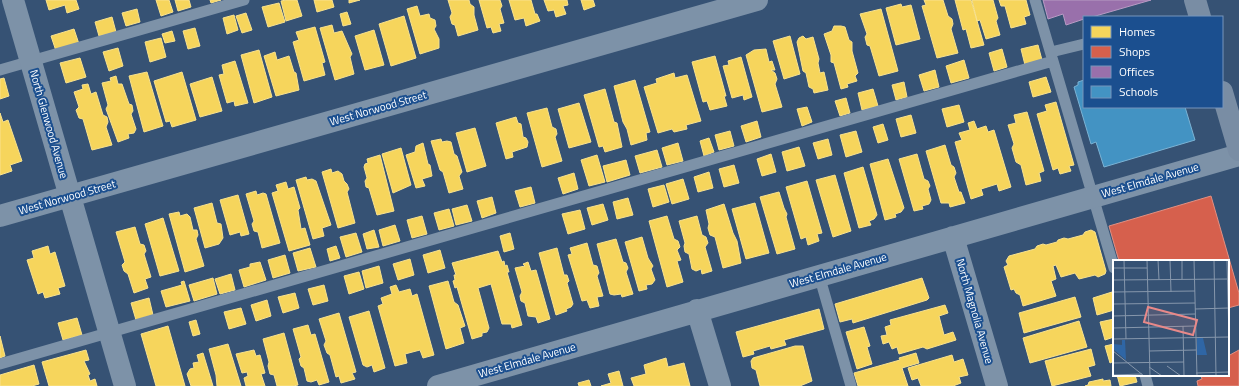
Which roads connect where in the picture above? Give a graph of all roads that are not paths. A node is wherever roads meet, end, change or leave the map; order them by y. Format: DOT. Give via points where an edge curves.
graph roads {
  1 [pos="13,0"];
  2 [pos="244,0"];
  3 [pos="757,0"];
  4 [pos="1035,0"];
  5 [pos="1195,0"];
  6 [pos="1200,16"];
  7 [pos="1083,44"];
  8 [pos="1052,57"];
  9 [pos="30,61"];
  10 [pos="0,70"];
  11 [pos="1223,95"];
  12 [pos="1239,150"];
  13 [pos="1239,155"];
  14 [pos="70,196"];
  15 [pos="1093,197"];
  16 [pos="0,216"];
  17 [pos="953,237"];
  18 [pos="1113,265"];
  19 [pos="819,275"];
  20 [pos="697,310"];
  21 [pos="109,332"];
  22 [pos="0,364"];
  23 [pos="1145,376"];
  24 [pos="125,386"];
  25 [pos="438,386"];
  26 [pos="720,386"];
  27 [pos="851,386"];
  28 [pos="997,386"];
  29 [pos="1148,386"];
  1 -- 9 [label="street, North Glenwood Avenue"];
  2 -- 9 [label="lane"];
  3 -- 14 [label="street, West Norwood Street"];
  4 -- 8 [label="lane"];
  5 -- 6 [label="main road"];
  7 -- 8 [label="lane"];
  8 -- 15 [label="lane"];
  8 -- 21 [label="lane"];
  9 -- 10 [label="lane"];
  9 -- 14 [label="street, North Glenwood Avenue"];
  11 -- 12 [label="main road"];
  13 -- 15 [label="street, West Elmdale Avenue"];
  14 -- 16 [label="street, West Norwood Street"];
  14 -- 21 [label="street, North Glenwood Avenue"];
  15 -- 17 [label="street, West Elmdale Avenue"];
  15 -- 18 [label="lane"];
  17 -- 19 [label="street, West Elmdale Avenue"];
  17 -- 28 [label="street, North Magnolia Avenue"];
  19 -- 20 [label="street, West Elmdale Avenue"];
  19 -- 27 [label="lane"];
  20 -- 25 [label="street, West Elmdale Avenue"];
  20 -- 26 [label="street"];
  21 -- 22 [label="lane"];
  21 -- 24 [label="street, North Glenwood Avenue"];
  23 -- 29 [label="lane"];
}
